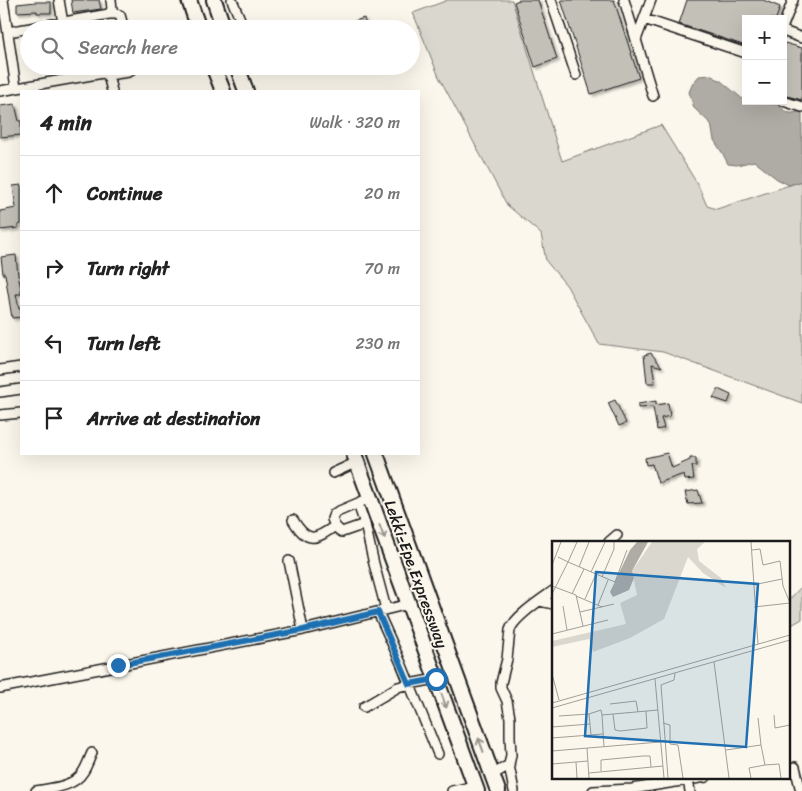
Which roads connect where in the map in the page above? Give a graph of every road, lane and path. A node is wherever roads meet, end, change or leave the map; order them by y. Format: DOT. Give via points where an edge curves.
graph roads {
  1 [pos="3,0"];
  2 [pos="59,0"];
  3 [pos="111,0"];
  4 [pos="189,0"];
  5 [pos="214,0"];
  6 [pos="232,0"];
  7 [pos="551,0"];
  8 [pos="624,0"];
  9 [pos="651,0"];
  10 [pos="793,0"];
  11 [pos="109,14"];
  12 [pos="787,16"];
  13 [pos="240,19"];
  14 [pos="644,19"];
  15 [pos="63,20"];
  16 [pos="74,20"];
  17 [pos="121,20"];
  18 [pos="196,20"];
  19 [pos="221,20"];
  20 [pos="20,30"];
  21 [pos="8,32"];
  22 [pos="787,32"];
  23 [pos="802,38"];
  24 [pos="636,40"];
  25 [pos="742,52"];
  26 [pos="576,74"];
  27 [pos="91,75"];
  28 [pos="108,75"];
  29 [pos="217,75"];
  30 [pos="240,75"];
  31 [pos="16,88"];
  32 [pos="112,90"];
  33 [pos="223,90"];
  34 [pos="246,90"];
  35 [pos="0,91"];
  36 [pos="653,96"];
  37 [pos="787,102"];
  38 [pos="802,107"];
  39 [pos="20,367"];
  40 [pos="0,370"];
  41 [pos="20,389"];
  42 [pos="0,392"];
  43 [pos="20,413"];
  44 [pos="0,415"];
  45 [pos="376,455"];
  46 [pos="355,458"];
  47 [pos="332,473"];
  48 [pos="364,501"];
  49 [pos="293,520"];
  50 [pos="365,524"];
  51 [pos="335,526"];
  52 [pos="617,535"];
  53 [pos="610,541"];
  54 [pos="289,561"];
  55 [pos="552,591"];
  56 [pos="540,601"];
  57 [pos="409,604"];
  58 [pos="552,604"];
  59 [pos="382,611"];
  60 [pos="303,630"];
  61 [pos="436,679"];
  62 [pos="409,684"];
  63 [pos="0,688"];
  64 [pos="364,707"];
  65 [pos="92,753"];
  66 [pos="438,754"];
  67 [pos="509,764"];
  68 [pos="795,767"];
  69 [pos="492,775"];
  70 [pos="700,778"];
  71 [pos="688,780"];
  72 [pos="670,787"];
  73 [pos="476,788"];
  74 [pos="649,789"];
  75 [pos="36,791"];
  76 [pos="452,791"];
  77 [pos="498,791"];
  78 [pos="514,791"];
  79 [pos="593,791"];
  80 [pos="690,791"];
  81 [pos="801,791"];
  1 -- 21 [label="street"];
  2 -- 15 [label="street"];
  3 -- 11 [label="street"];
  4 -- 18 [label="highway"];
  5 -- 19 [label="highway"];
  6 -- 13 [label="street"];
  7 -- 26 [label="street"];
  8 -- 24 [label="street"];
  9 -- 14 [label="street"];
  10 -- 12 [label="street"];
  11 -- 16 [label="street"];
  11 -- 17 [label="street" via="120,15"];
  14 -- 24 [label="street"];
  14 -- 25 [label="street"];
  20 -- 21 [label="street"];
  21 -- 31 [label="street"];
  22 -- 23 [label="street"];
  24 -- 36 [label="street"];
  27 -- 31 [label="street"];
  28 -- 32 [label="street"];
  29 -- 33 [label="highway"];
  30 -- 34 [label="highway"];
  31 -- 35 [label="street"];
  37 -- 38 [label="street"];
  39 -- 40 [label="street"];
  41 -- 42 [label="street"];
  43 -- 44 [label="street"];
  69 -- 45 [label="highway, Lekki-Epe Expressway, one-way"];
  46 -- 47 [label="street"];
  46 -- 48 [label="highway, Lekki-Epe Expressway"];
  48 -- 50 [label="street"];
  48 -- 51 [label="street" via="334,514"];
  48 -- 57 [label="highway, Lekki-Epe Expressway, one-way"];
  49 -- 51 [label="street" via="310,538 321,536"];
  50 -- 51 [label="street" via="342,532"];
  50 -- 59 [label="street"];
  52 -- 53 [label="street"];
  54 -- 60 [label="street"];
  55 -- 56 [label="street"];
  56 -- 58 [label="street"];
  56 -- 67 [label="street" via="516,620 510,630 501,683 510,718"];
  57 -- 59 [label="street"];
  57 -- 61 [label="highway, Lekki-Epe Expressway"];
  59 -- 60 [label="street"];
  59 -- 62 [label="street"];
  60 -- 63 [label="street"];
  61 -- 62 [label="street"];
  61 -- 73 [label="highway, Lekki-Epe Expressway, one-way"];
  62 -- 64 [label="street" via="393,689"];
  62 -- 66 [label="street"];
  65 -- 75 [label="street" via="76,780"];
  67 -- 69 [label="street"];
  67 -- 78 [label="street"];
  68 -- 81 [label="street"];
  69 -- 77 [label="highway, Lekki-Epe Expressway"];
  70 -- 71 [label="street"];
  71 -- 72 [label="street"];
  71 -- 80 [label="street"];
  72 -- 74 [label="street"];
  73 -- 76 [label="street"];
  74 -- 79 [label="street"];
}
